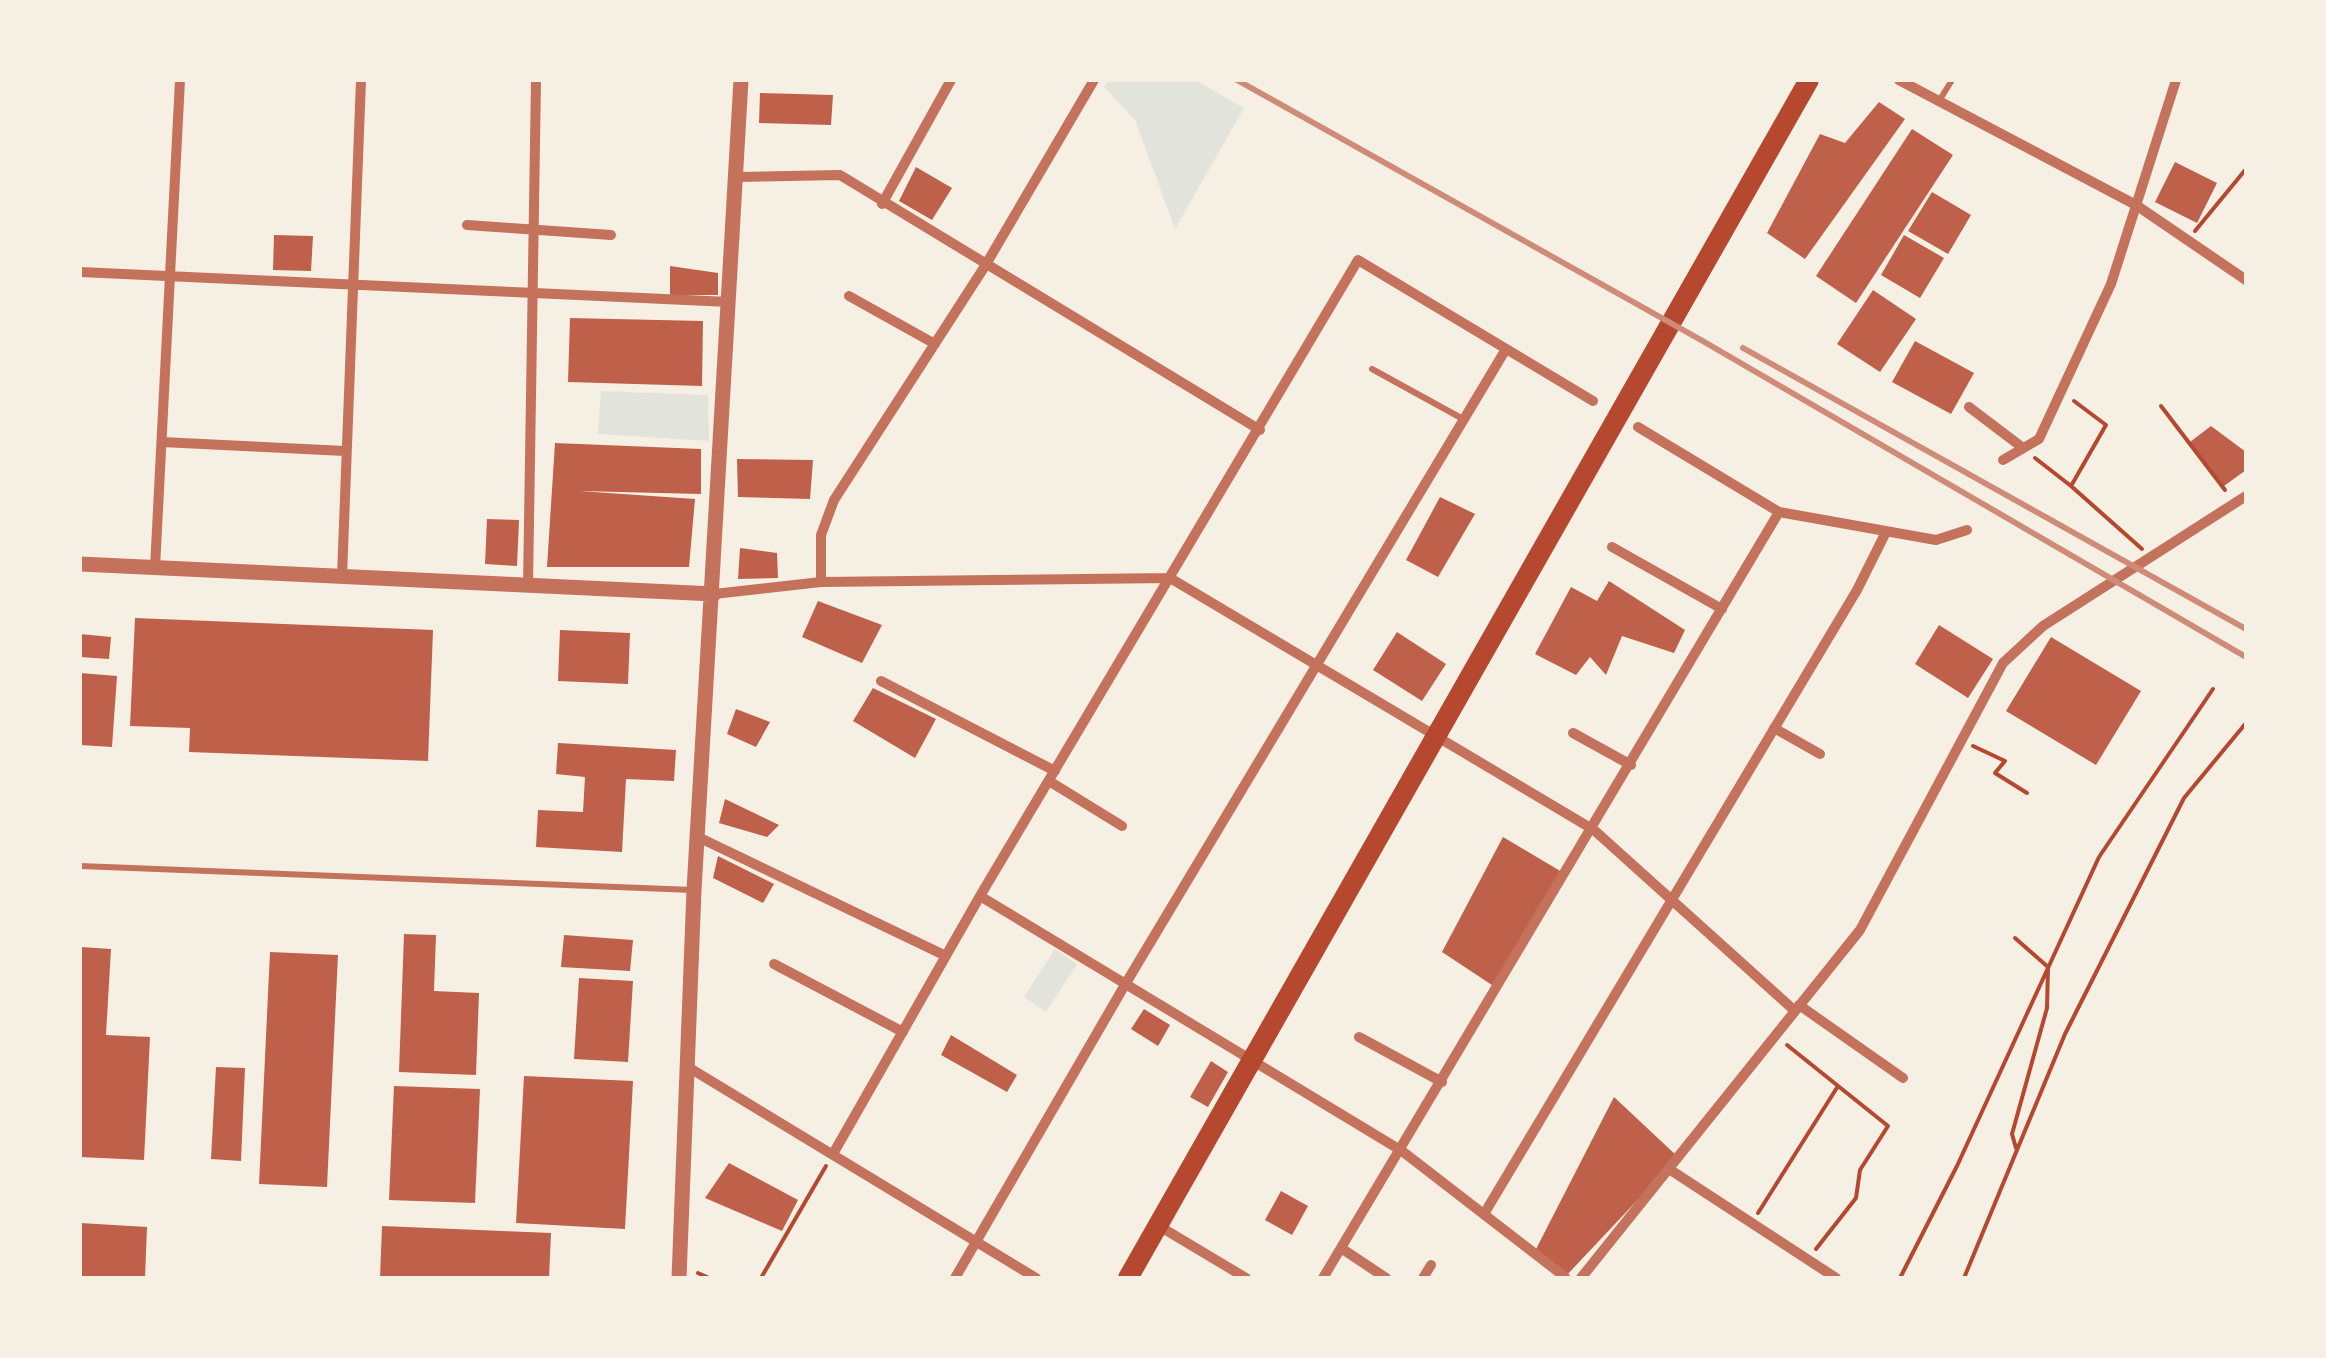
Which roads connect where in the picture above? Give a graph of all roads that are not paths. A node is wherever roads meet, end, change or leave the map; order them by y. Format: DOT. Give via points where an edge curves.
graph roads {
  1 [pos="180,80"];
  2 [pos="361,80"];
  3 [pos="536,80"];
  4 [pos="741,80"];
  5 [pos="952,80"];
  6 [pos="1094,80"];
  7 [pos="1809,80"];
  8 [pos="1899,80"];
  9 [pos="1952,80"];
  10 [pos="2176,80"];
  11 [pos="1939,101"];
  12 [pos="738,177"];
  13 [pos="882,204"];
  14 [pos="2136,205"];
  15 [pos="467,225"];
  16 [pos="532,230"];
  17 [pos="610,236"];
  18 [pos="985,266"];
  19 [pos="80,272"];
  20 [pos="168,276"];
  21 [pos="2246,280"];
  22 [pos="352,285"];
  23 [pos="530,293"];
  24 [pos="849,296"];
  25 [pos="729,302"];
  26 [pos="935,344"];
  27 [pos="1506,349"];
  28 [pos="1372,369"];
  29 [pos="1593,401"];
  30 [pos="1969,407"];
  31 [pos="1464,419"];
  32 [pos="1638,427"];
  33 [pos="1260,430"];
  34 [pos="162,442"];
  35 [pos="2023,448"];
  36 [pos="345,451"];
  37 [pos="2003,460"];
  38 [pos="2246,496"];
  39 [pos="1779,512"];
  40 [pos="1967,530"];
  41 [pos="1886,532"];
  42 [pos="1612,547"];
  43 [pos="80,564"];
  44 [pos="156,568"];
  45 [pos="342,576"];
  46 [pos="1170,578"];
  47 [pos="821,582"];
  48 [pos="528,585"];
  49 [pos="714,594"];
  50 [pos="1722,610"];
  51 [pos="1318,666"];
  52 [pos="881,681"];
  53 [pos="1774,728"];
  54 [pos="1574,732"];
  55 [pos="1439,738"];
  56 [pos="1820,754"];
  57 [pos="1631,765"];
  58 [pos="1052,776"];
  59 [pos="1122,826"];
  60 [pos="1594,830"];
  61 [pos="698,837"];
  62 [pos="80,866"];
  63 [pos="694,890"];
  64 [pos="980,896"];
  65 [pos="1671,900"];
  66 [pos="946,956"];
  67 [pos="774,964"];
  68 [pos="1126,983"];
  69 [pos="1797,1008"];
  70 [pos="903,1032"];
  71 [pos="1359,1037"];
  72 [pos="1254,1060"];
  73 [pos="688,1067"];
  74 [pos="1903,1078"];
  75 [pos="1442,1082"];
  76 [pos="1402,1151"];
  77 [pos="833,1154"];
  78 [pos="1668,1169"];
  79 [pos="1484,1214"];
  80 [pos="1159,1226"];
  81 [pos="976,1243"];
  82 [pos="1342,1248"];
  83 [pos="1432,1265"];
  84 [pos="1828,1276"];
  85 [pos="1565,1277"];
  86 [pos="679,1278"];
  87 [pos="955,1278"];
  88 [pos="1036,1278"];
  89 [pos="1128,1278"];
  90 [pos="1246,1278"];
  91 [pos="1323,1278"];
  92 [pos="1386,1278"];
  93 [pos="1423,1278"];
  94 [pos="1581,1278"];
  1 -- 20 [label="street"];
  2 -- 22 [label="street"];
  3 -- 16 [label="street"];
  4 -- 12 [label="street"];
  5 -- 13 [label="street"];
  6 -- 18 [label="street"];
  7 -- 55 [label="main road"];
  8 -- 11 [label="street"];
  9 -- 11 [label="lane"];
  10 -- 14 [label="street"];
  11 -- 14 [label="street"];
  12 -- 13 [label="street" via="840,175"];
  12 -- 25 [label="street"];
  13 -- 18 [label="street"];
  14 -- 21 [label="street"];
  14 -- 35 [label="street" via="2111,284 2039,439"];
  15 -- 16 [label="street"];
  16 -- 17 [label="street"];
  16 -- 23 [label="street"];
  18 -- 26 [label="street"];
  18 -- 33 [label="street"];
  19 -- 20 [label="street"];
  20 -- 22 [label="street"];
  20 -- 34 [label="street"];
  22 -- 23 [label="street"];
  22 -- 36 [label="street"];
  23 -- 25 [label="street"];
  23 -- 48 [label="street"];
  24 -- 26 [label="street"];
  25 -- 49 [label="street"];
  26 -- 47 [label="street" via="834,500 821,535"];
  27 -- 29 [label="street"];
  27 -- 31 [label="street"];
  27 -- 33 [label="street" via="1358,260"];
  28 -- 31 [label="lane"];
  30 -- 35 [label="street"];
  31 -- 51 [label="street"];
  32 -- 39 [label="street"];
  33 -- 46 [label="street"];
  34 -- 36 [label="street"];
  34 -- 44 [label="street"];
  35 -- 37 [label="street"];
  36 -- 45 [label="street"];
  38 -- 69 [label="street" via="2028,637 2004,663 1860,930"];
  39 -- 41 [label="street"];
  39 -- 50 [label="street"];
  40 -- 41 [label="street" via="1936,540"];
  41 -- 53 [label="street"];
  42 -- 50 [label="street"];
  43 -- 44 [label="street"];
  44 -- 45 [label="street"];
  45 -- 48 [label="street"];
  46 -- 47 [label="street"];
  46 -- 51 [label="street"];
  46 -- 58 [label="street"];
  47 -- 49 [label="street"];
  48 -- 49 [label="street"];
  49 -- 61 [label="street"];
  50 -- 57 [label="street"];
  51 -- 55 [label="street"];
  51 -- 68 [label="street"];
  52 -- 58 [label="street"];
  53 -- 56 [label="street"];
  53 -- 65 [label="street"];
  54 -- 57 [label="street"];
  55 -- 60 [label="street"];
  55 -- 72 [label="main road"];
  57 -- 60 [label="street"];
  58 -- 59 [label="street"];
  58 -- 64 [label="street"];
  60 -- 65 [label="street"];
  60 -- 75 [label="street"];
  61 -- 63 [label="street"];
  61 -- 66 [label="street"];
  62 -- 63 [label="lane"];
  63 -- 73 [label="street"];
  64 -- 66 [label="street"];
  64 -- 68 [label="street"];
  65 -- 69 [label="street"];
  65 -- 79 [label="street"];
  66 -- 70 [label="street"];
  67 -- 70 [label="street"];
  68 -- 72 [label="street"];
  68 -- 81 [label="street"];
  69 -- 74 [label="street"];
  69 -- 78 [label="street"];
  70 -- 77 [label="street"];
  71 -- 75 [label="street"];
  72 -- 76 [label="street"];
  72 -- 80 [label="main road"];
  73 -- 77 [label="street"];
  73 -- 86 [label="street"];
  75 -- 76 [label="street"];
  76 -- 79 [label="street"];
  76 -- 82 [label="street"];
  77 -- 81 [label="street"];
  78 -- 84 [label="street"];
  78 -- 94 [label="street"];
  79 -- 85 [label="street"];
  80 -- 89 [label="main road"];
  80 -- 90 [label="street"];
  81 -- 87 [label="street"];
  81 -- 88 [label="street"];
  82 -- 91 [label="street"];
  82 -- 92 [label="street"];
  83 -- 93 [label="street"];
}
